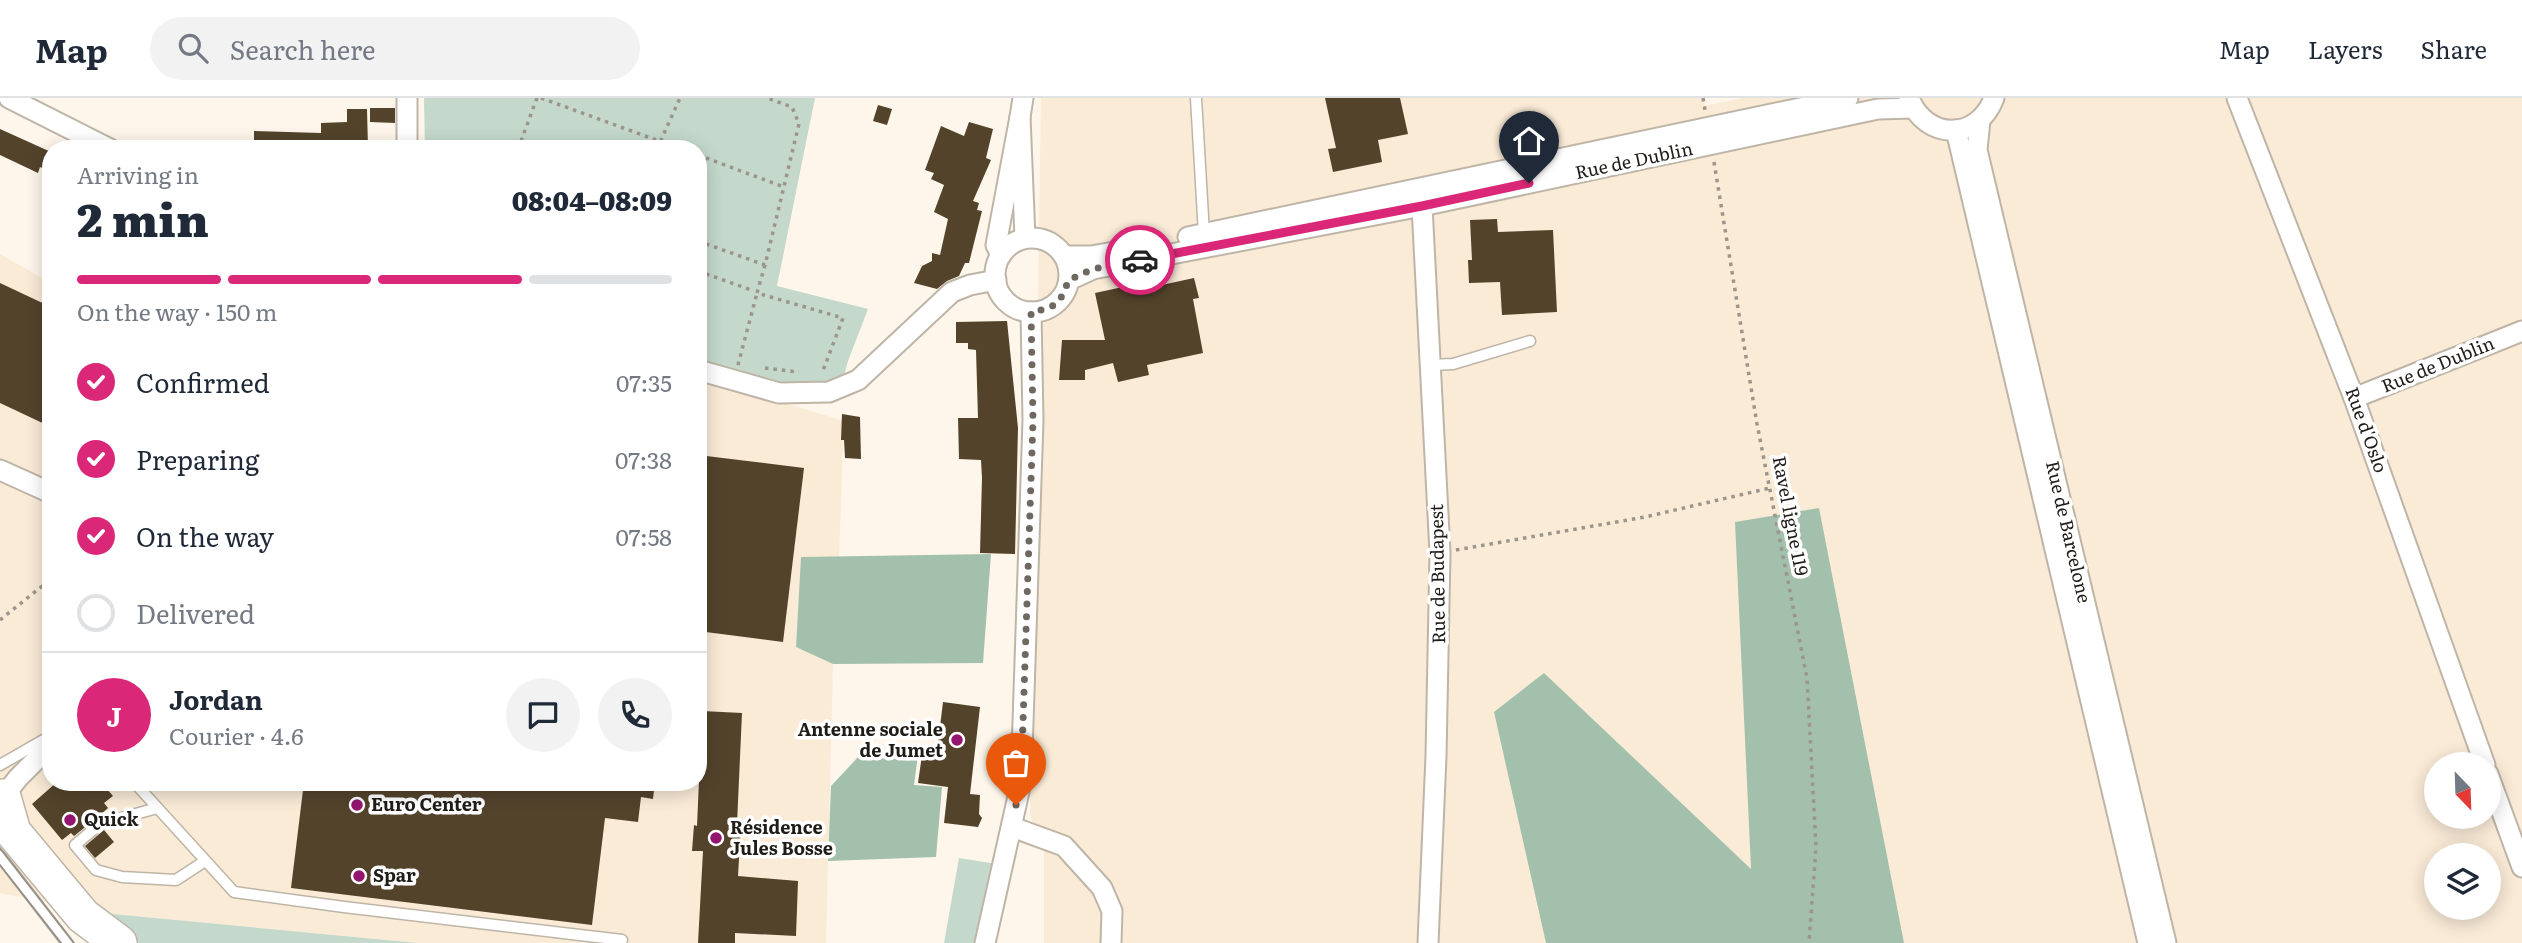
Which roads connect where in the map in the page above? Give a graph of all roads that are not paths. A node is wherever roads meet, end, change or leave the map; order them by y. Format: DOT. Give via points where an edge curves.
graph roads {
  1 [pos="9,98"];
  2 [pos="407,98"];
  3 [pos="1196,98"];
  4 [pos="1848,98"];
  5 [pos="1994,98"];
  6 [pos="2238,98"];
  7 [pos="1911,103"];
  8 [pos="1022,107"];
  9 [pos="1980,120"];
  10 [pos="1956,130"];
  11 [pos="1710,136"];
  12 [pos="92,140"];
  13 [pos="407,140"];
  14 [pos="1422,206"];
  15 [pos="1204,234"];
  16 [pos="1025,238"];
  17 [pos="1001,255"];
  18 [pos="1064,256"];
  19 [pos="996,280"];
  20 [pos="1069,280"];
  21 [pos="1031,312"];
  22 [pos="2522,331"];
  23 [pos="1530,341"];
  24 [pos="1429,365"];
  25 [pos="707,373"];
  26 [pos="2354,398"];
  27 [pos="0,470"];
  28 [pos="42,489"];
  29 [pos="42,744"];
  30 [pos="2480,752"];
  31 [pos="42,754"];
  32 [pos="1,781"];
  33 [pos="142,791"];
  34 [pos="157,808"];
  35 [pos="2501,810"];
  36 [pos="1012,827"];
  37 [pos="0,856"];
  38 [pos="205,861"];
  39 [pos="2522,867"];
  40 [pos="622,940"];
  41 [pos="67,943"];
  42 [pos="119,943"];
  43 [pos="985,943"];
  44 [pos="1111,943"];
  45 [pos="1427,943"];
  46 [pos="2148,943"];
  47 [pos="2166,943"];
  1 -- 12 [label="street"];
  2 -- 13 [label="street"];
  3 -- 15 [label="lane"];
  4 -- 11 [label="street, Rue de Dublin"];
  5 -- 9 [label="street"];
  6 -- 26 [label="street, Rue d'Oslo"];
  7 -- 10 [label="street" via="1931,125"];
  7 -- 11 [label="street, Rue de Dublin"];
  8 -- 16 [label="street"];
  8 -- 17 [label="street" via="996,245"];
  9 -- 10 [label="street"];
  9 -- 47 [label="street, Rue de Barcelone" via="1977,150"];
  10 -- 46 [label="street, Rue de Barcelone"];
  11 -- 14 [label="street, Rue de Dublin"];
  11 -- 15 [label="street, Rue de Dublin"];
  14 -- 20 [label="street, Rue de Dublin" via="1093,269"];
  14 -- 24 [label="street, Rue de Budapest"];
  15 -- 18 [label="street, Rue de Dublin" via="1091,256"];
  16 -- 17 [label="street"];
  16 -- 18 [label="street" via="1050,242"];
  17 -- 19 [label="street"];
  18 -- 20 [label="street"];
  19 -- 21 [label="street" via="1003,299"];
  19 -- 25 [label="street" via="952,292 859,380 829,393 779,393"];
  20 -- 21 [label="street" via="1060,300 1050,308"];
  21 -- 36 [label="street" via="1033,420 1021,783"];
  22 -- 26 [label="street, Rue de Dublin"];
  23 -- 24 [label="lane" via="1453,365"];
  24 -- 45 [label="street, Rue de Budapest" via="1440,553"];
  26 -- 30 [label="street, Rue d'Oslo"];
  27 -- 28 [label="street"];
  29 -- 32 [label="lane"];
  31 -- 32 [label="street" via="18,778"];
  32 -- 42 [label="highway" via="13,832 83,916"];
  33 -- 34 [label="lane"];
  34 -- 38 [label="lane"];
  34 -- 38 [label="lane" via="100,824 75,845 96,870 122,877 176,880"];
  35 -- 39 [label="street"];
  36 -- 43 [label="street"];
  36 -- 44 [label="street" via="1064,846 1102,888 1112,911"];
  37 -- 41 [label="lane"];
  38 -- 40 [label="lane" via="234,892"];
}
